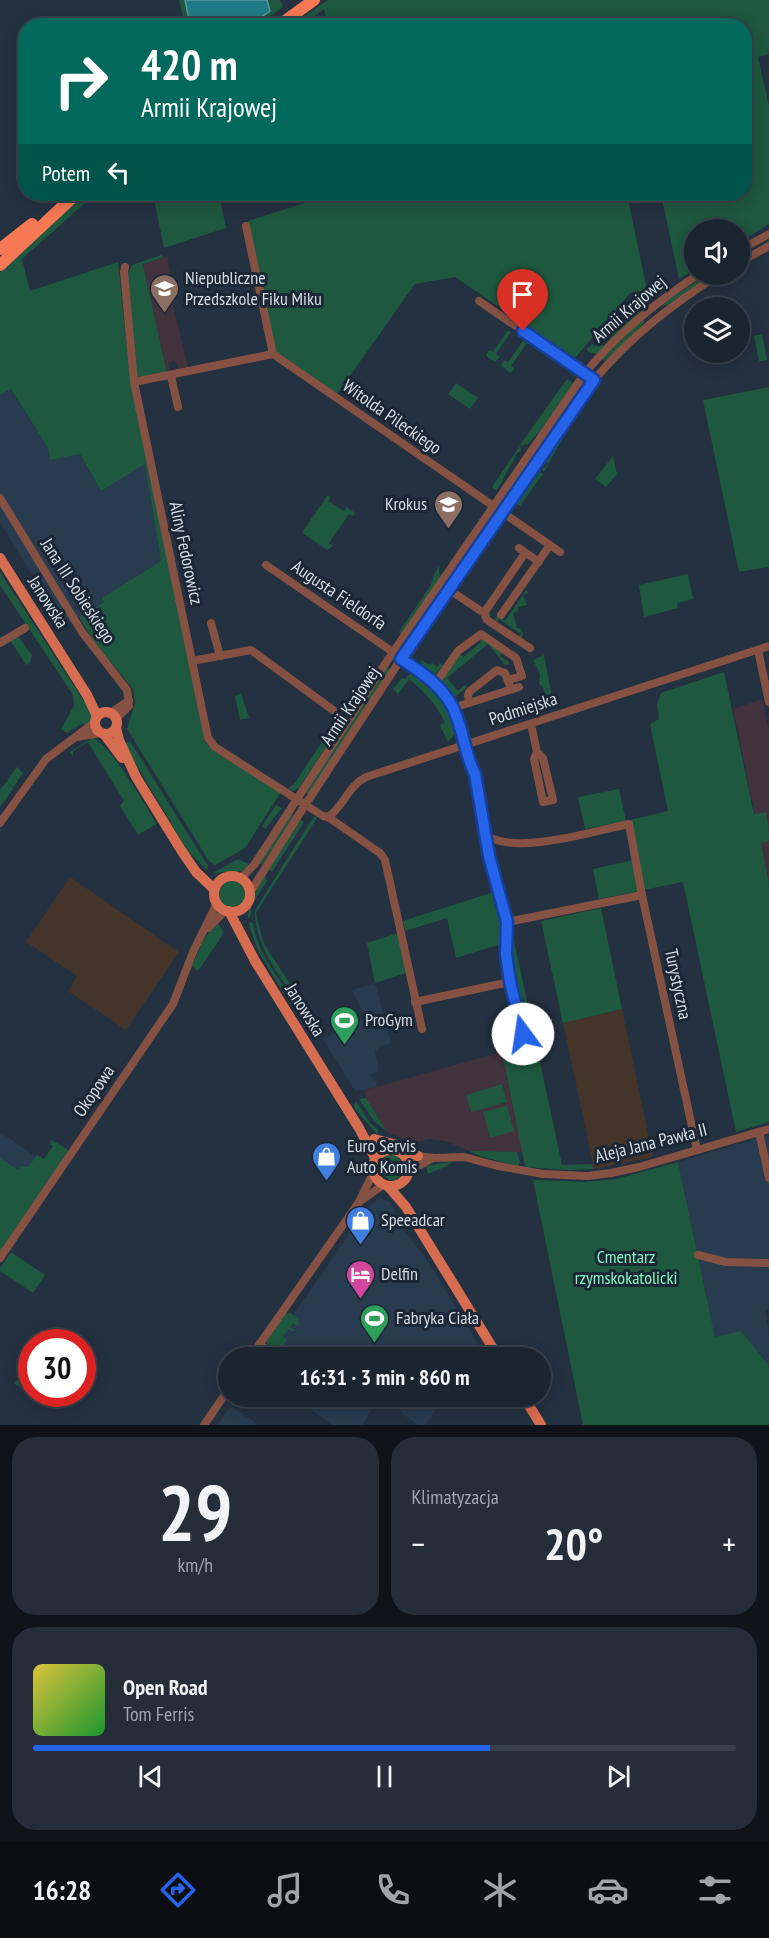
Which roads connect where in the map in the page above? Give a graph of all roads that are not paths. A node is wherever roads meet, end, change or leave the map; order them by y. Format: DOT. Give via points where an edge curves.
graph roads {
  1 [pos="314,0"];
  2 [pos="289,18"];
  3 [pos="57,201"];
  4 [pos="69,201"];
  5 [pos="30,226"];
  6 [pos="246,226"];
  7 [pos="769,234"];
  8 [pos="750,244"];
  9 [pos="769,246"];
  10 [pos="0,249"];
  11 [pos="0,254"];
  12 [pos="750,256"];
  13 [pos="0,265"];
  14 [pos="125,267"];
  15 [pos="684,284"];
  16 [pos="704,285"];
  17 [pos="479,301"];
  18 [pos="650,308"];
  19 [pos="657,316"];
  20 [pos="273,354"];
  21 [pos="585,373"];
  22 [pos="171,376"];
  23 [pos="594,380"];
  24 [pos="134,382"];
  25 [pos="178,407"];
  26 [pos="0,498"];
  27 [pos="493,506"];
  28 [pos="502,513"];
  29 [pos="550,545"];
  30 [pos="560,552"];
  31 [pos="0,558"];
  32 [pos="539,562"];
  33 [pos="266,564"];
  34 [pos="509,577"];
  35 [pos="520,585"];
  36 [pos="457,595"];
  37 [pos="484,613"];
  38 [pos="501,615"];
  39 [pos="211,623"];
  40 [pos="491,623"];
  41 [pos="25,628"];
  42 [pos="482,635"];
  43 [pos="0,643"];
  44 [pos="769,646"];
  45 [pos="530,648"];
  46 [pos="758,650"];
  47 [pos="393,653"];
  48 [pos="219,656"];
  49 [pos="401,659"];
  50 [pos="192,661"];
  51 [pos="508,680"];
  52 [pos="435,684"];
  53 [pos="769,702"];
  54 [pos="469,703"];
  55 [pos="453,708"];
  56 [pos="333,710"];
  57 [pos="105,722"];
  58 [pos="531,724"];
  59 [pos="465,745"];
  60 [pos="537,752"];
  61 [pos="296,799"];
  62 [pos="305,805"];
  63 [pos="328,817"];
  64 [pos="0,823"];
  65 [pos="486,835"];
  66 [pos="241,879"];
  67 [pos="218,885"];
  68 [pos="249,894"];
  69 [pos="642,894"];
  70 [pos="224,908"];
  71 [pos="242,908"];
  72 [pos="507,922"];
  73 [pos="244,940"];
  74 [pos="510,982"];
  75 [pos="415,1002"];
  76 [pos="422,1029"];
  77 [pos="523,1034"];
  78 [pos="359,1128"];
  79 [pos="769,1129"];
  80 [pos="759,1132"];
  81 [pos="374,1139"];
  82 [pos="697,1150"];
  83 [pos="379,1155"];
  84 [pos="412,1157"];
  85 [pos="434,1158"];
  86 [pos="409,1171"];
  87 [pos="373,1173"];
  88 [pos="769,1178"];
  89 [pos="402,1183"];
  90 [pos="386,1186"];
  91 [pos="359,1202"];
  92 [pos="406,1207"];
  93 [pos="698,1255"];
  94 [pos="0,1258"];
  95 [pos="769,1263"];
  96 [pos="259,1344"];
  97 [pos="257,1347"];
  98 [pos="263,1347"];
  99 [pos="493,1347"];
  100 [pos="218,1405"];
  101 [pos="530,1407"];
  102 [pos="204,1425"];
  103 [pos="541,1425"];
  1 -- 2 [label="highway"];
  3 -- 5 [label="highway"];
  4 -- 13 [label="highway"];
  5 -- 10 [label="highway"];
  5 -- 11 [label="main road"];
  6 -- 20 [label="street"];
  7 -- 8 [label="street"];
  9 -- 12 [label="street"];
  14 -- 24 [label="street, Aliny Fedorowicz"];
  15 -- 18 [label="street, Armii Krajowej"];
  16 -- 19 [label="street, Armii Krajowej"];
  17 -- 21 [label="street"];
  18 -- 19 [label="street"];
  18 -- 21 [label="street, Armii Krajowej"];
  19 -- 23 [label="street, Armii Krajowej"];
  20 -- 22 [label="street"];
  20 -- 27 [label="street, Witolda Pileckiego"];
  21 -- 23 [label="street"];
  21 -- 27 [label="street, Armii Krajowej"];
  22 -- 24 [label="street"];
  22 -- 25 [label="street"];
  23 -- 28 [label="street, Armii Krajowej"];
  24 -- 50 [label="street, Aliny Fedorowicz"];
  26 -- 57 [label="street, Jana III Sobieskiego" via="82,632 127,690 127,710"];
  27 -- 28 [label="street, Witolda Pileckiego"];
  27 -- 47 [label="street, Armii Krajowej"];
  28 -- 29 [label="street"];
  28 -- 49 [label="street, Armii Krajowej"];
  29 -- 30 [label="street"];
  29 -- 32 [label="street"];
  31 -- 57 [label="main road, Janowska"];
  32 -- 34 [label="street" via="521,552"];
  32 -- 35 [label="street"];
  33 -- 47 [label="street, Augusta Fieldorfa"];
  34 -- 35 [label="street"];
  34 -- 37 [label="street"];
  35 -- 38 [label="street"];
  36 -- 37 [label="street"];
  37 -- 40 [label="street"];
  39 -- 48 [label="street"];
  40 -- 42 [label="street"];
  40 -- 45 [label="street"];
  41 -- 43 [label="street"];
  42 -- 51 [label="street" via="516,658 522,675"];
  42 -- 52 [label="street" via="458,651"];
  44 -- 46 [label="street, Podmiejska"];
  46 -- 53 [label="street"];
  46 -- 58 [label="street, Podmiejska"];
  47 -- 49 [label="street, Augusta Fieldorfa"];
  47 -- 61 [label="street, Armii Krajowej"];
  48 -- 50 [label="street"];
  48 -- 56 [label="street" via="251,650"];
  49 -- 52 [label="street"];
  49 -- 62 [label="street, Armii Krajowej"];
  50 -- 61 [label="street, Aliny Fedorowicz" via="210,741"];
  51 -- 54 [label="street" via="515,688"];
  51 -- 54 [label="street" via="502,670 494,671 469,692"];
  52 -- 55 [label="street"];
  54 -- 55 [label="street"];
  55 -- 59 [label="street"];
  57 -- 64 [label="street, Jana III Sobieskiego" via="52,753"];
  57 -- 67 [label="main road, Janowska" via="196,872"];
  58 -- 59 [label="street, Podmiejska"];
  58 -- 60 [label="street"];
  59 -- 63 [label="street, Podmiejska" via="360,780"];
  59 -- 65 [label="street" via="475,774"];
  60 -- 60 [label="street" via="543,758 553,800 543,802 534,759"];
  61 -- 62 [label="street, Aliny Fedorowicz"];
  61 -- 66 [label="street, Armii Krajowej"];
  62 -- 63 [label="street"];
  62 -- 68 [label="street, Armii Krajowej"];
  63 -- 75 [label="street" via="385,860"];
  65 -- 69 [label="street, Turystyczna" via="499,842 531,844 629,824"];
  65 -- 72 [label="street"];
  66 -- 67 [label="main road" via="230,876"];
  66 -- 68 [label="main road"];
  67 -- 70 [label="main road"];
  68 -- 71 [label="main road"];
  69 -- 72 [label="street"];
  69 -- 82 [label="street, Turystyczna"];
  70 -- 71 [label="main road"];
  70 -- 73 [label="main road, Janowska"];
  70 -- 94 [label="street, Okopowa" via="201,935 173,1004"];
  71 -- 73 [label="main road, Janowska"];
  72 -- 74 [label="street"];
  73 -- 78 [label="main road, Janowska"];
  74 -- 75 [label="street"];
  74 -- 77 [label="street"];
  75 -- 76 [label="street"];
  78 -- 81 [label="main road, Janowska"];
  78 -- 83 [label="main road, Janowska"];
  79 -- 80 [label="street, Aleja Jana Pawła II"];
  80 -- 82 [label="street, Aleja Jana Pawła II"];
  80 -- 88 [label="street"];
  81 -- 83 [label="main road, Janowska"];
  81 -- 84 [label="main road" via="397,1145"];
  82 -- 85 [label="street, Aleja Jana Pawła II" via="622,1171 588,1176 543,1174 464,1157"];
  83 -- 84 [label="main road" via="397,1151"];
  83 -- 87 [label="main road"];
  84 -- 85 [label="street, Aleja Jana Pawła II"];
  84 -- 86 [label="main road"];
  85 -- 86 [label="street, Aleja Jana Pawła II"];
  86 -- 89 [label="main road"];
  87 -- 90 [label="main road"];
  87 -- 91 [label="street"];
  89 -- 90 [label="main road"];
  89 -- 92 [label="main road"];
  90 -- 91 [label="street"];
  90 -- 92 [label="main road"];
  91 -- 96 [label="street"];
  92 -- 99 [label="main road"];
  93 -- 95 [label="street" via="726,1262"];
  96 -- 97 [label="street"];
  96 -- 98 [label="street"];
  100 -- 102 [label="street"];
  101 -- 103 [label="main road"];
}
